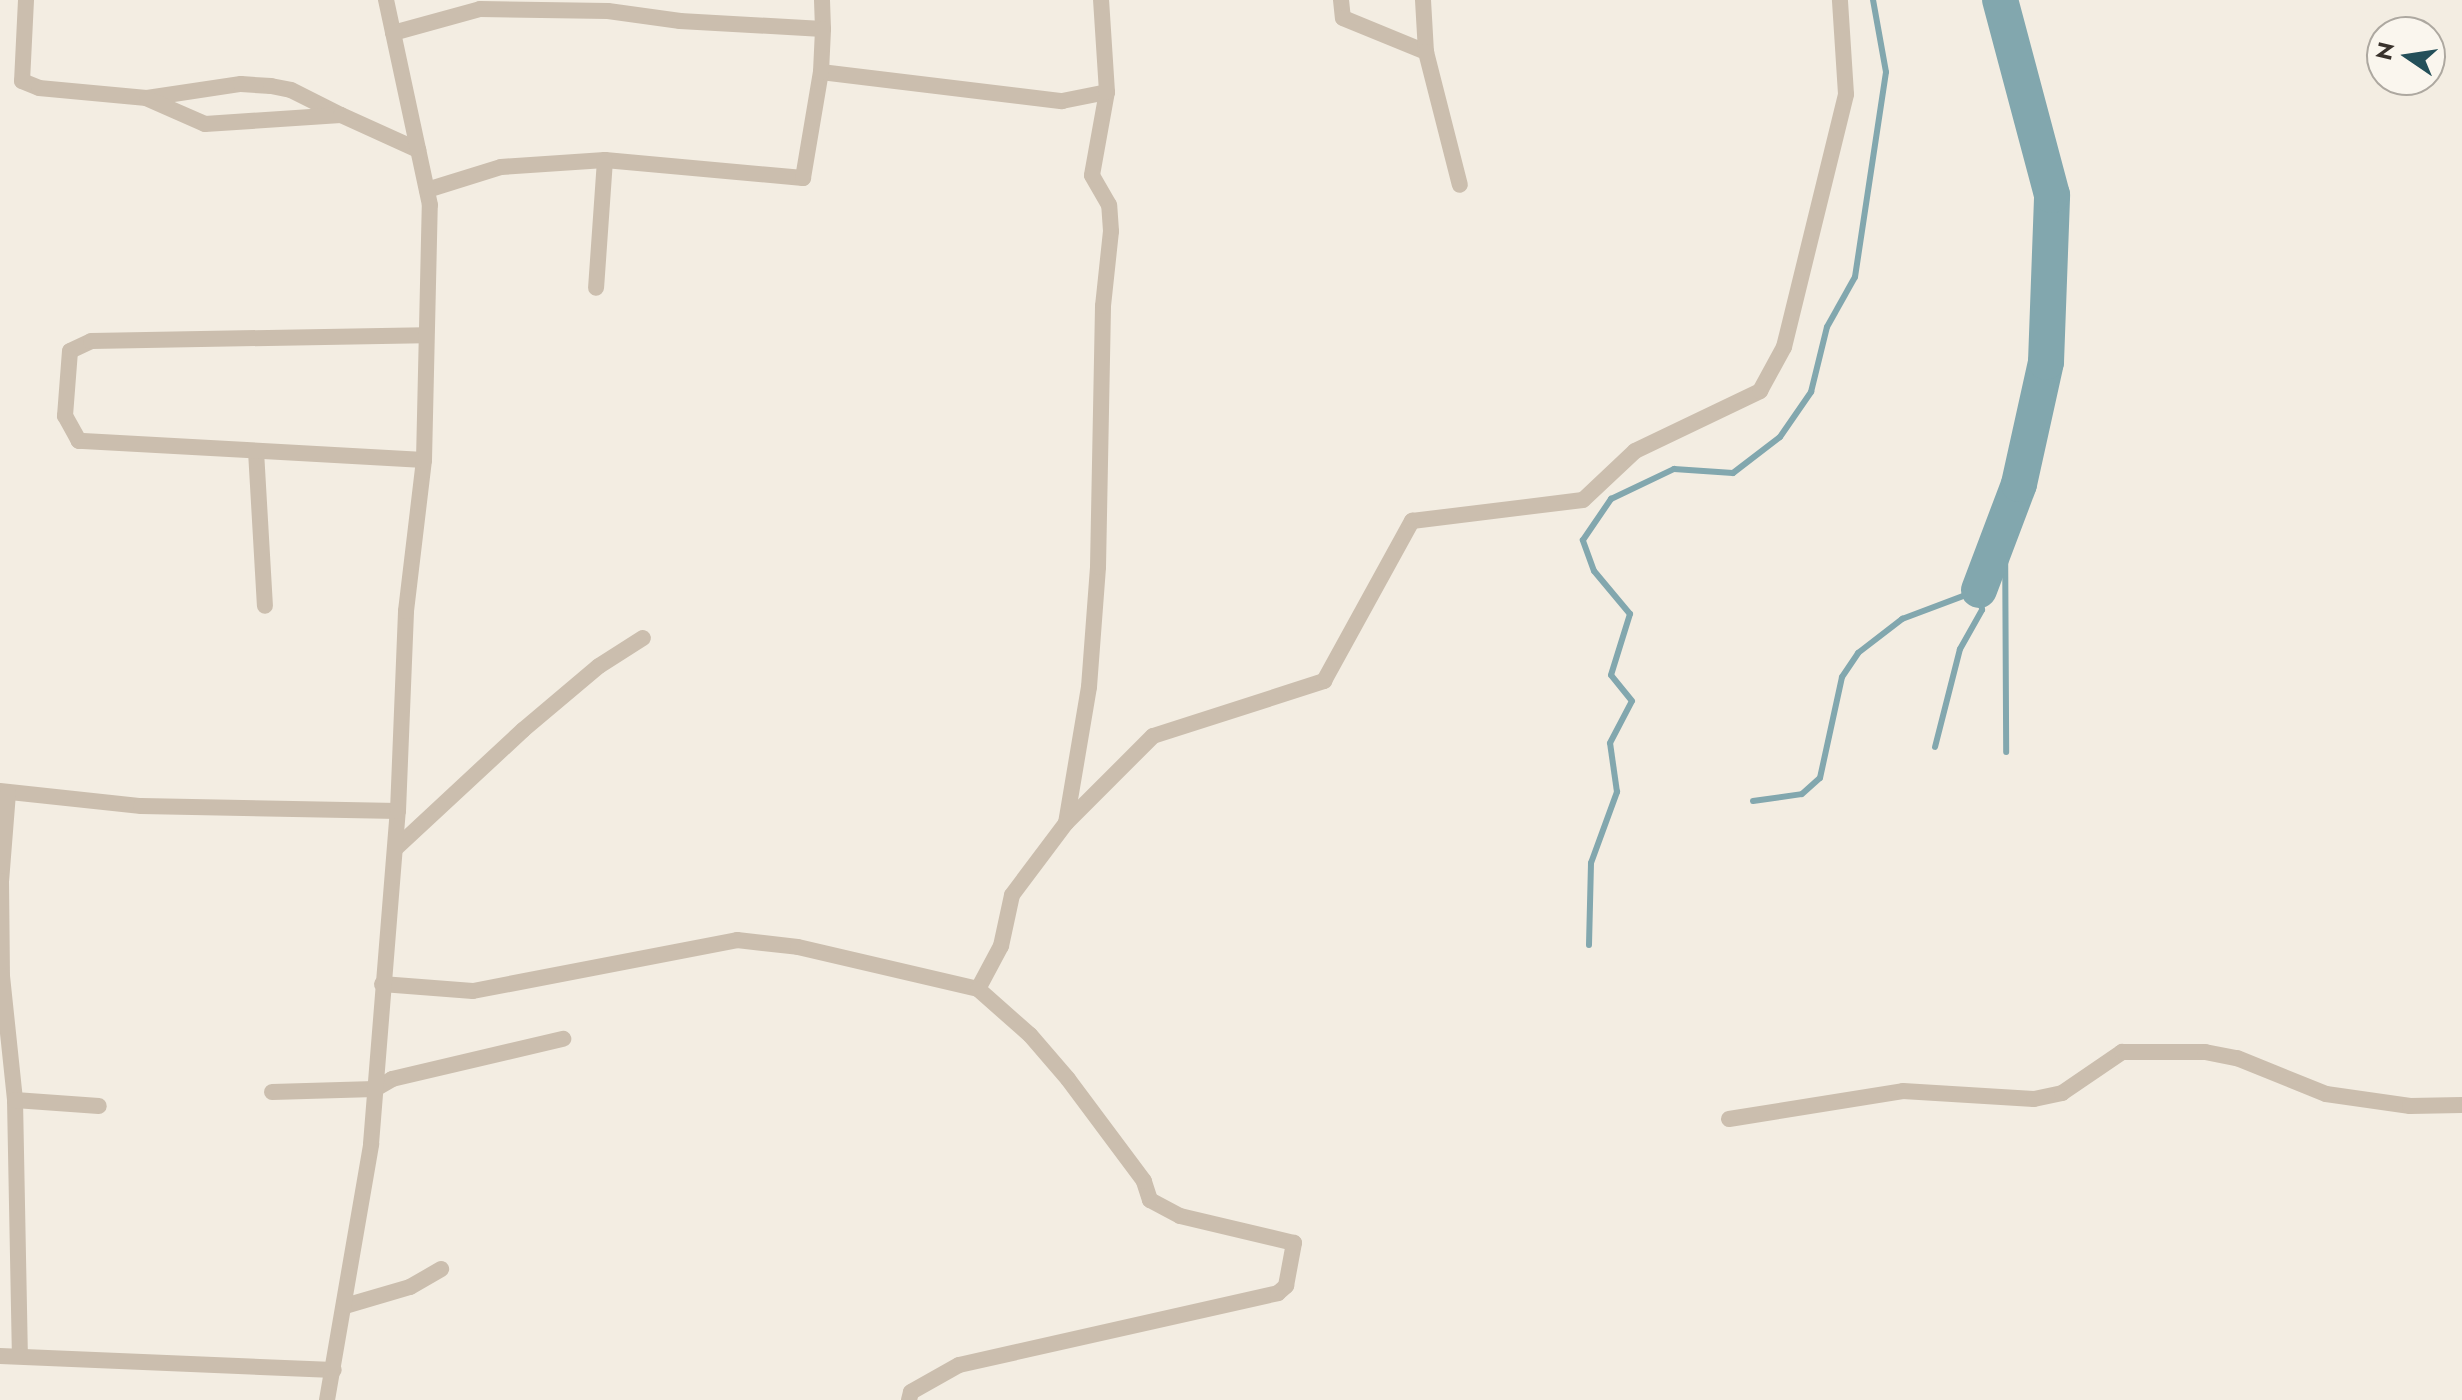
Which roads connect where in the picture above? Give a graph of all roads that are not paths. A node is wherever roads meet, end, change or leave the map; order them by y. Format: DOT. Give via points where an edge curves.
graph roads {
  1 [pos="26,0"];
  2 [pos="386,0"];
  3 [pos="822,0"];
  4 [pos="1101,0"];
  5 [pos="1341,0"];
  6 [pos="1423,0"];
  7 [pos="1840,0"];
  8 [pos="608,6"];
  9 [pos="823,29"];
  10 [pos="393,33"];
  11 [pos="1426,52"];
  12 [pos="821,72"];
  13 [pos="1107,92"];
  14 [pos="147,98"];
  15 [pos="341,115"];
  16 [pos="418,150"];
  17 [pos="605,160"];
  18 [pos="1460,185"];
  19 [pos="427,190"];
  20 [pos="596,288"];
  21 [pos="424,335"];
  22 [pos="256,451"];
  23 [pos="424,460"];
  24 [pos="265,606"];
  25 [pos="643,638"];
  26 [pos="4,792"];
  27 [pos="398,811"];
  28 [pos="1066,823"];
  29 [pos="395,849"];
  30 [pos="382,984"];
  31 [pos="978,989"];
  32 [pos="563,1039"];
  33 [pos="375,1089"];
  34 [pos="272,1092"];
  35 [pos="15,1100"];
  36 [pos="2462,1105"];
  37 [pos="99,1106"];
  38 [pos="1729,1119"];
  39 [pos="8,1152"];
  40 [pos="441,1269"];
  41 [pos="345,1306"];
  42 [pos="0,1356"];
  43 [pos="20,1356"];
  44 [pos="334,1370"];
  45 [pos="327,1400"];
  46 [pos="909,1400"];
  1 -- 14 [label="street" via="22,81 39,88"];
  2 -- 10 [label="street"];
  3 -- 9 [label="street"];
  4 -- 13 [label="street"];
  5 -- 11 [label="street" via="1343,18"];
  6 -- 11 [label="street"];
  7 -- 28 [label="street" via="1846,94 1784,347 1760,391 1635,451 1583,500 1412,521 1324,681 1153,736"];
  8 -- 9 [label="street" via="680,21"];
  8 -- 10 [label="street" via="480,9"];
  9 -- 12 [label="street"];
  10 -- 16 [label="street"];
  11 -- 18 [label="street"];
  12 -- 13 [label="street" via="1062,101"];
  12 -- 17 [label="street" via="803,178"];
  13 -- 28 [label="street" via="1092,175 1109,205 1111,231 1103,306 1098,567 1089,687"];
  14 -- 15 [label="street" via="205,124"];
  14 -- 15 [label="street" via="241,84 271,86"];
  15 -- 16 [label="street"];
  16 -- 19 [label="street"];
  17 -- 19 [label="street" via="501,167"];
  17 -- 20 [label="street"];
  19 -- 21 [label="street"];
  21 -- 22 [label="street" via="91,341 70,351 65,416 79,441"];
  21 -- 23 [label="street"];
  22 -- 23 [label="street"];
  22 -- 24 [label="street"];
  23 -- 27 [label="street" via="406,611"];
  25 -- 29 [label="street" via="555,702"];
  26 -- 27 [label="street" via="141,806"];
  26 -- 35 [label="street" via="2,976"];
  27 -- 29 [label="street"];
  28 -- 31 [label="street" via="1012,895 1001,946"];
  29 -- 30 [label="street"];
  30 -- 31 [label="street" via="473,991 737,940 798,947"];
  30 -- 33 [label="street"];
  31 -- 46 [label="street" via="1030,1035 1068,1079 1144,1181 1150,1200 1180,1216 1294,1243 1286,1286 1278,1293 959,1365 911,1392"];
  32 -- 33 [label="street" via="392,1079"];
  33 -- 34 [label="street"];
  33 -- 41 [label="street" via="367,1182"];
  35 -- 37 [label="street"];
  35 -- 39 [label="street"];
  36 -- 38 [label="street" via="2410,1106 2326,1094 2237,1058 2205,1052 2122,1052 2062,1093 2034,1099 1903,1091"];
  39 -- 43 [label="street"];
  40 -- 41 [label="street" via="410,1287"];
  41 -- 44 [label="street"];
  42 -- 43 [label="street"];
  43 -- 44 [label="street"];
  44 -- 45 [label="street"];
}
